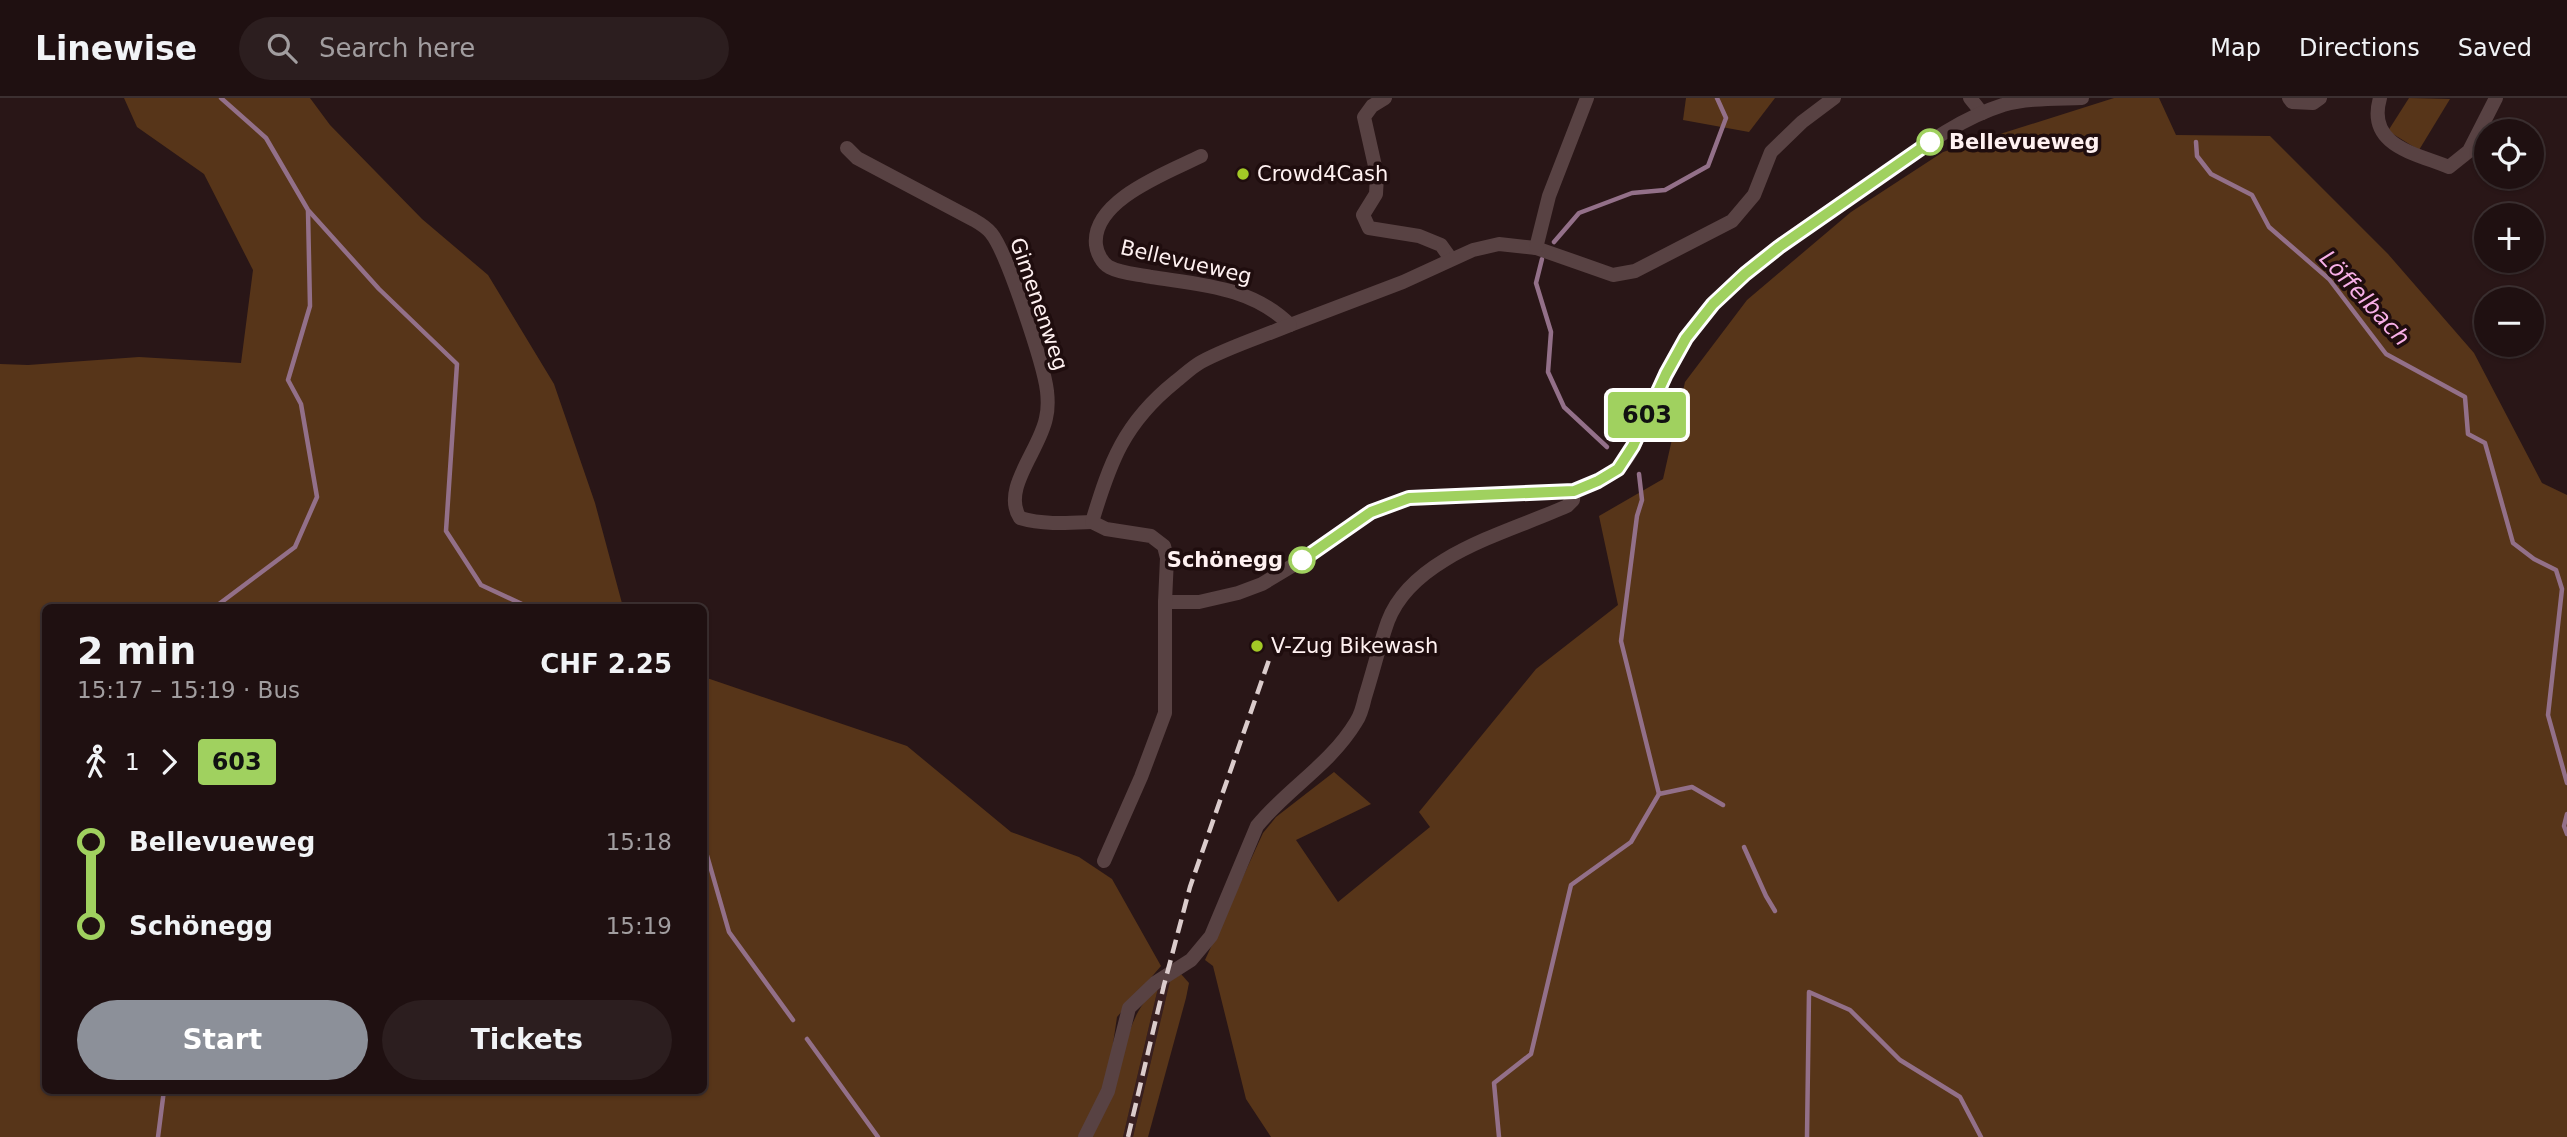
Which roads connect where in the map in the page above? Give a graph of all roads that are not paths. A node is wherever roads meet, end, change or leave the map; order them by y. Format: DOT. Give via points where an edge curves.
graph roads {
  1 [pos="1385,98"];
  2 [pos="1587,98"];
  3 [pos="1834,98"];
  4 [pos="1970,98"];
  5 [pos="2082,98"];
  6 [pos="2289,98"];
  7 [pos="2320,98"];
  8 [pos="2380,98"];
  9 [pos="2496,98"];
  10 [pos="1982,113"];
  11 [pos="847,148"];
  12 [pos="1201,156"];
  13 [pos="1536,248"];
  14 [pos="1451,259"];
  15 [pos="1290,325"];
  16 [pos="1574,491"];
  17 [pos="1092,522"];
  18 [pos="1165,602"];
  19 [pos="1104,861"];
  20 [pos="1085,1137"];
  1 -- 14 [label="street" via="1364,117 1377,175 1376,194 1363,215 1369,228 1419,236 1441,245"];
  2 -- 13 [label="street" via="1549,196"];
  3 -- 13 [label="street" via="1771,152 1754,195 1731,221 1634,271 1613,275"];
  4 -- 10 [label="street"];
  5 -- 10 [label="street" via="2025,100"];
  6 -- 7 [label="street" via="2313,103"];
  8 -- 9 [label="street" via="2376,112 2379,130 2392,143 2449,167 2469,151"];
  10 -- 16 [label="street" via="1930,142 1745,274 1686,338 1618,469"];
  11 -- 17 [label="street, Gimenenweg" via="992,234 1021,306 1047,392 1045,423 1016,485 1014,505 1020,518 1027,520"];
  12 -- 15 [label="street, Bellevueweg" via="1138,187 1112,207 1099,225 1097,251 1107,266 1124,272 1246,295 1274,309"];
  13 -- 14 [label="street" via="1499,244"];
  14 -- 15 [label="street"];
  15 -- 17 [label="street" via="1200,363 1161,395 1129,428 1119,446"];
  16 -- 18 [label="street" via="1409,498 1371,512 1262,584 1199,602"];
  16 -- 20 [label="street" via="1567,506 1457,553 1422,575 1402,595 1389,618 1358,720 1324,764 1257,826 1211,936 1200,951 1143,992 1129,1008 1108,1091"];
  17 -- 18 [label="street" via="1151,536 1164,546"];
  18 -- 19 [label="street" via="1165,713"];
}
